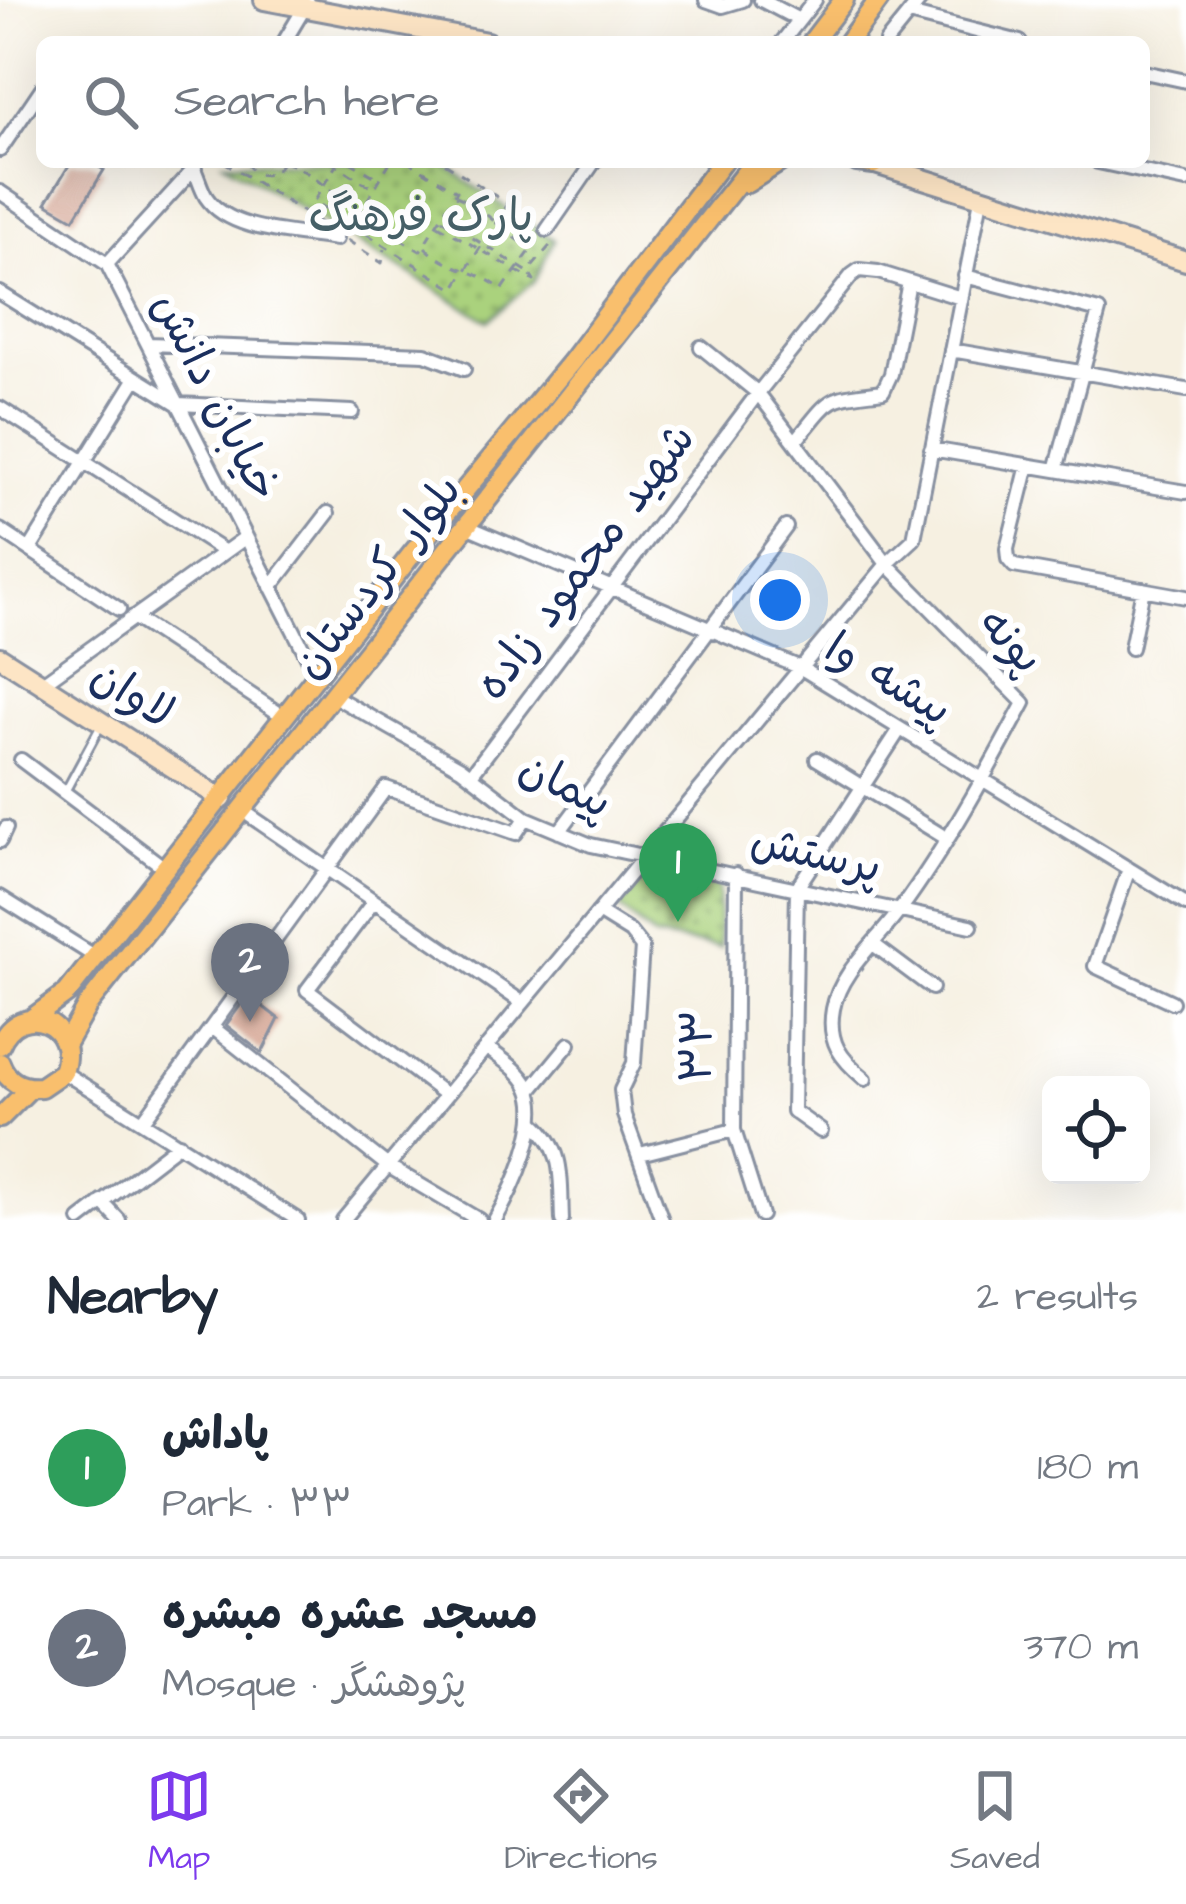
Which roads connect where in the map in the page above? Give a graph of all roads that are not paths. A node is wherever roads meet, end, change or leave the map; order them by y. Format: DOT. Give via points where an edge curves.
graph roads {
  1 [pos="264,0"];
  2 [pos="706,0"];
  3 [pos="743,0"];
  4 [pos="761,0"];
  5 [pos="814,0"];
  6 [pos="844,0"];
  7 [pos="879,0"];
  8 [pos="920,0"];
  9 [pos="308,4"];
  10 [pos="909,14"];
  11 [pos="799,20"];
  12 [pos="288,36"];
  13 [pos="459,36"];
  14 [pos="787,36"];
  15 [pos="817,36"];
  16 [pos="852,36"];
  17 [pos="891,36"];
  18 [pos="996,36"];
  19 [pos="1150,73"];
  20 [pos="1186,81"];
  21 [pos="36,97"];
  22 [pos="0,150"];
  23 [pos="194,168"];
  24 [pos="198,168"];
  25 [pos="590,168"];
  26 [pos="717,168"];
  27 [pos="750,168"];
  28 [pos="772,168"];
  29 [pos="886,168"];
  30 [pos="1124,168"];
  31 [pos="1186,182"];
  32 [pos="0,192"];
  33 [pos="981,199"];
  34 [pos="724,202"];
  35 [pos="547,230"];
  36 [pos="340,239"];
  37 [pos="1186,260"];
  38 [pos="107,264"];
  39 [pos="965,276"];
  40 [pos="909,282"];
  41 [pos="0,293"];
  42 [pos="961,298"];
  43 [pos="148,344"];
  44 [pos="701,347"];
  45 [pos="951,350"];
  46 [pos="464,369"];
  47 [pos="1084,372"];
  48 [pos="136,377"];
  49 [pos="1186,389"];
  50 [pos="758,393"];
  51 [pos="178,404"];
  52 [pos="0,408"];
  53 [pos="352,412"];
  54 [pos="795,442"];
  55 [pos="932,449"];
  56 [pos="82,464"];
  57 [pos="1028,465"];
  58 [pos="1056,470"];
  59 [pos="1186,492"];
  60 [pos="328,512"];
  61 [pos="466,526"];
  62 [pos="786,526"];
  63 [pos="0,530"];
  64 [pos="246,537"];
  65 [pos="30,549"];
  66 [pos="225,552"];
  67 [pos="887,564"];
  68 [pos="271,587"];
  69 [pos="611,588"];
  70 [pos="1143,590"];
  71 [pos="1186,597"];
  72 [pos="119,609"];
  73 [pos="133,616"];
  74 [pos="709,629"];
  75 [pos="1131,648"];
  76 [pos="0,657"];
  77 [pos="801,668"];
  78 [pos="317,677"];
  79 [pos="41,684"];
  80 [pos="334,696"];
  81 [pos="286,718"];
  82 [pos="102,722"];
  83 [pos="900,729"];
  84 [pos="817,759"];
  85 [pos="21,760"];
  86 [pos="471,775"];
  87 [pos="983,780"];
  88 [pos="863,786"];
  89 [pos="64,793"];
  90 [pos="222,799"];
  91 [pos="243,811"];
  92 [pos="526,818"];
  93 [pos="559,832"];
  94 [pos="946,838"];
  95 [pos="646,854"];
  96 [pos="166,869"];
  97 [pos="327,869"];
  98 [pos="1129,869"];
  99 [pos="736,874"];
  100 [pos="797,888"];
  101 [pos="0,897"];
  102 [pos="374,901"];
  103 [pos="1186,904"];
  104 [pos="900,911"];
  105 [pos="598,913"];
  106 [pos="971,926"];
  107 [pos="873,944"];
  108 [pos="96,957"];
  109 [pos="932,988"];
  110 [pos="1172,1002"];
  111 [pos="523,1003"];
  112 [pos="30,1019"];
  113 [pos="212,1027"];
  114 [pos="1,1039"];
  115 [pos="66,1043"];
  116 [pos="569,1044"];
  117 [pos="486,1047"];
  118 [pos="0,1063"];
  119 [pos="63,1072"];
  120 [pos="866,1079"];
  121 [pos="30,1088"];
  122 [pos="531,1090"];
  123 [pos="446,1095"];
  124 [pos="0,1118"];
  125 [pos="143,1121"];
  126 [pos="533,1122"];
  127 [pos="734,1130"];
  128 [pos="821,1131"];
  129 [pos="179,1144"];
  130 [pos="640,1154"];
  131 [pos="388,1166"];
  132 [pos="102,1202"];
  133 [pos="761,1215"];
  134 [pos="80,1220"];
  135 [pos="119,1220"];
  136 [pos="298,1220"];
  137 [pos="343,1220"];
  138 [pos="479,1220"];
  139 [pos="495,1220"];
  140 [pos="562,1220"];
  141 [pos="662,1220"];
  1 -- 9 [label="street"];
  2 -- 3 [label="street"];
  4 -- 11 [label="street"];
  5 -- 11 [label="street"];
  6 -- 15 [label="main road"];
  7 -- 16 [label="main road"];
  8 -- 10 [label="street"];
  9 -- 12 [label="street"];
  9 -- 13 [label="street"];
  10 -- 17 [label="street"];
  10 -- 18 [label="street"];
  11 -- 14 [label="street"];
  19 -- 20 [label="street"];
  21 -- 22 [label="street"];
  23 -- 38 [label="street"];
  24 -- 36 [label="street" via="206,197 224,214"];
  25 -- 35 [label="street"];
  26 -- 78 [label="main road, بلوار کردستان"];
  27 -- 34 [label="main road, بلوار کردستان"];
  28 -- 34 [label="main road"];
  29 -- 33 [label="street"];
  30 -- 31 [label="street"];
  32 -- 38 [label="street, خیابان دانش"];
  33 -- 37 [label="street"];
  33 -- 39 [label="street"];
  34 -- 61 [label="main road, بلوار کردستان"];
  38 -- 43 [label="street, خیابان دانش"];
  39 -- 42 [label="street"];
  39 -- 47 [label="street" via="1099,311"];
  40 -- 42 [label="street"];
  40 -- 50 [label="street, شهید محمود زاده" via="852,275"];
  40 -- 54 [label="street" via="883,391 831,399"];
  41 -- 48 [label="street"];
  42 -- 45 [label="street"];
  43 -- 46 [label="street" via="425,354"];
  43 -- 51 [label="street, خیابان دانش"];
  44 -- 50 [label="street"];
  45 -- 47 [label="street"];
  45 -- 55 [label="street"];
  47 -- 49 [label="street"];
  47 -- 58 [label="street"];
  48 -- 51 [label="street"];
  48 -- 56 [label="street"];
  50 -- 54 [label="street"];
  50 -- 69 [label="street, شهید محمود زاده"];
  51 -- 53 [label="street"];
  51 -- 64 [label="street, خیابان دانش"];
  52 -- 56 [label="street"];
  54 -- 67 [label="street"];
  55 -- 57 [label="street"];
  55 -- 67 [label="street" via="914,539"];
  56 -- 65 [label="street"];
  56 -- 66 [label="street"];
  57 -- 58 [label="street"];
  57 -- 70 [label="street" via="1007,549 1014,566"];
  58 -- 59 [label="street"];
  60 -- 68 [label="street"];
  61 -- 69 [label="street, پیشه وا"];
  61 -- 80 [label="main road, بلوار کردستان"];
  62 -- 74 [label="street"];
  63 -- 65 [label="street"];
  64 -- 66 [label="street"];
  64 -- 68 [label="street, خیابان دانش"];
  65 -- 72 [label="street"];
  66 -- 73 [label="street"];
  67 -- 77 [label="street"];
  67 -- 87 [label="street, پونه" via="1024,703"];
  68 -- 78 [label="street, خیابان دانش"];
  69 -- 74 [label="street, پیشه وا"];
  69 -- 86 [label="street, شهید محمود زاده"];
  70 -- 71 [label="street"];
  70 -- 75 [label="street"];
  73 -- 79 [label="street"];
  73 -- 81 [label="street"];
  74 -- 77 [label="street, پیشه وا"];
  74 -- 93 [label="street"];
  76 -- 79 [label="street, لاوان"];
  77 -- 83 [label="street, پیشه وا"];
  77 -- 95 [label="street"];
  78 -- 81 [label="main road, بلوار کردستان"];
  79 -- 82 [label="street, لاوان"];
  80 -- 86 [label="street, پیمان"];
  80 -- 91 [label="main road, بلوار کردستان"];
  81 -- 90 [label="main road, بلوار کردستان"];
  82 -- 89 [label="lane"];
  82 -- 90 [label="street, لاوان"];
  83 -- 87 [label="street, پیشه وا"];
  83 -- 88 [label="street"];
  84 -- 88 [label="street"];
  85 -- 89 [label="street"];
  86 -- 92 [label="street, پیمان"];
  87 -- 94 [label="street"];
  87 -- 98 [label="street, پیشه وا"];
  88 -- 94 [label="street"];
  88 -- 100 [label="street"];
  89 -- 96 [label="street"];
  90 -- 96 [label="main road, بلوار کردستان"];
  91 -- 97 [label="street"];
  91 -- 115 [label="main road, بلوار کردستان"];
  92 -- 93 [label="street, پیمان"];
  92 -- 97 [label="street" via="516,833 386,788"];
  93 -- 95 [label="street, پیمان"];
  94 -- 104 [label="street"];
  95 -- 99 [label="street, پرستش"];
  95 -- 105 [label="street"];
  96 -- 108 [label="main road, بلوار کردستان"];
  97 -- 102 [label="street"];
  97 -- 113 [label="street"];
  98 -- 103 [label="street, پیشه وا"];
  98 -- 110 [label="street" via="1095,966"];
  99 -- 100 [label="street, پرستش"];
  99 -- 127 [label="street, ۳۳"];
  100 -- 104 [label="street, پرستش"];
  100 -- 128 [label="street" via="793,1111"];
  101 -- 108 [label="street"];
  102 -- 111 [label="street"];
  102 -- 123 [label="street" via="307,990"];
  104 -- 106 [label="street, پرستش"];
  104 -- 107 [label="street"];
  105 -- 111 [label="street"];
  105 -- 130 [label="street" via="643,947 634,1063 621,1090"];
  107 -- 109 [label="street"];
  107 -- 120 [label="street" via="842,983 831,1022 841,1059"];
  108 -- 112 [label="main road, بلوار کردستان" via="67,993"];
  111 -- 117 [label="street"];
  112 -- 114 [label="main road, بلوار کردستان"];
  112 -- 115 [label="main road" via="52,1025"];
  113 -- 125 [label="street"];
  113 -- 131 [label="street"];
  115 -- 119 [label="main road"];
  116 -- 122 [label="street"];
  117 -- 122 [label="street"];
  117 -- 123 [label="street"];
  118 -- 121 [label="main road" via="9,1079"];
  119 -- 121 [label="main road"];
  119 -- 125 [label="street"];
  121 -- 124 [label="main road"];
  122 -- 126 [label="street"];
  123 -- 131 [label="street"];
  125 -- 129 [label="street"];
  126 -- 139 [label="street"];
  126 -- 140 [label="street" via="558,1152"];
  127 -- 130 [label="street"];
  127 -- 133 [label="street, ۳۳"];
  129 -- 132 [label="street"];
  129 -- 136 [label="street"];
  130 -- 141 [label="street"];
  131 -- 137 [label="street"];
  131 -- 138 [label="street"];
  132 -- 134 [label="street"];
  132 -- 135 [label="street"];
}
